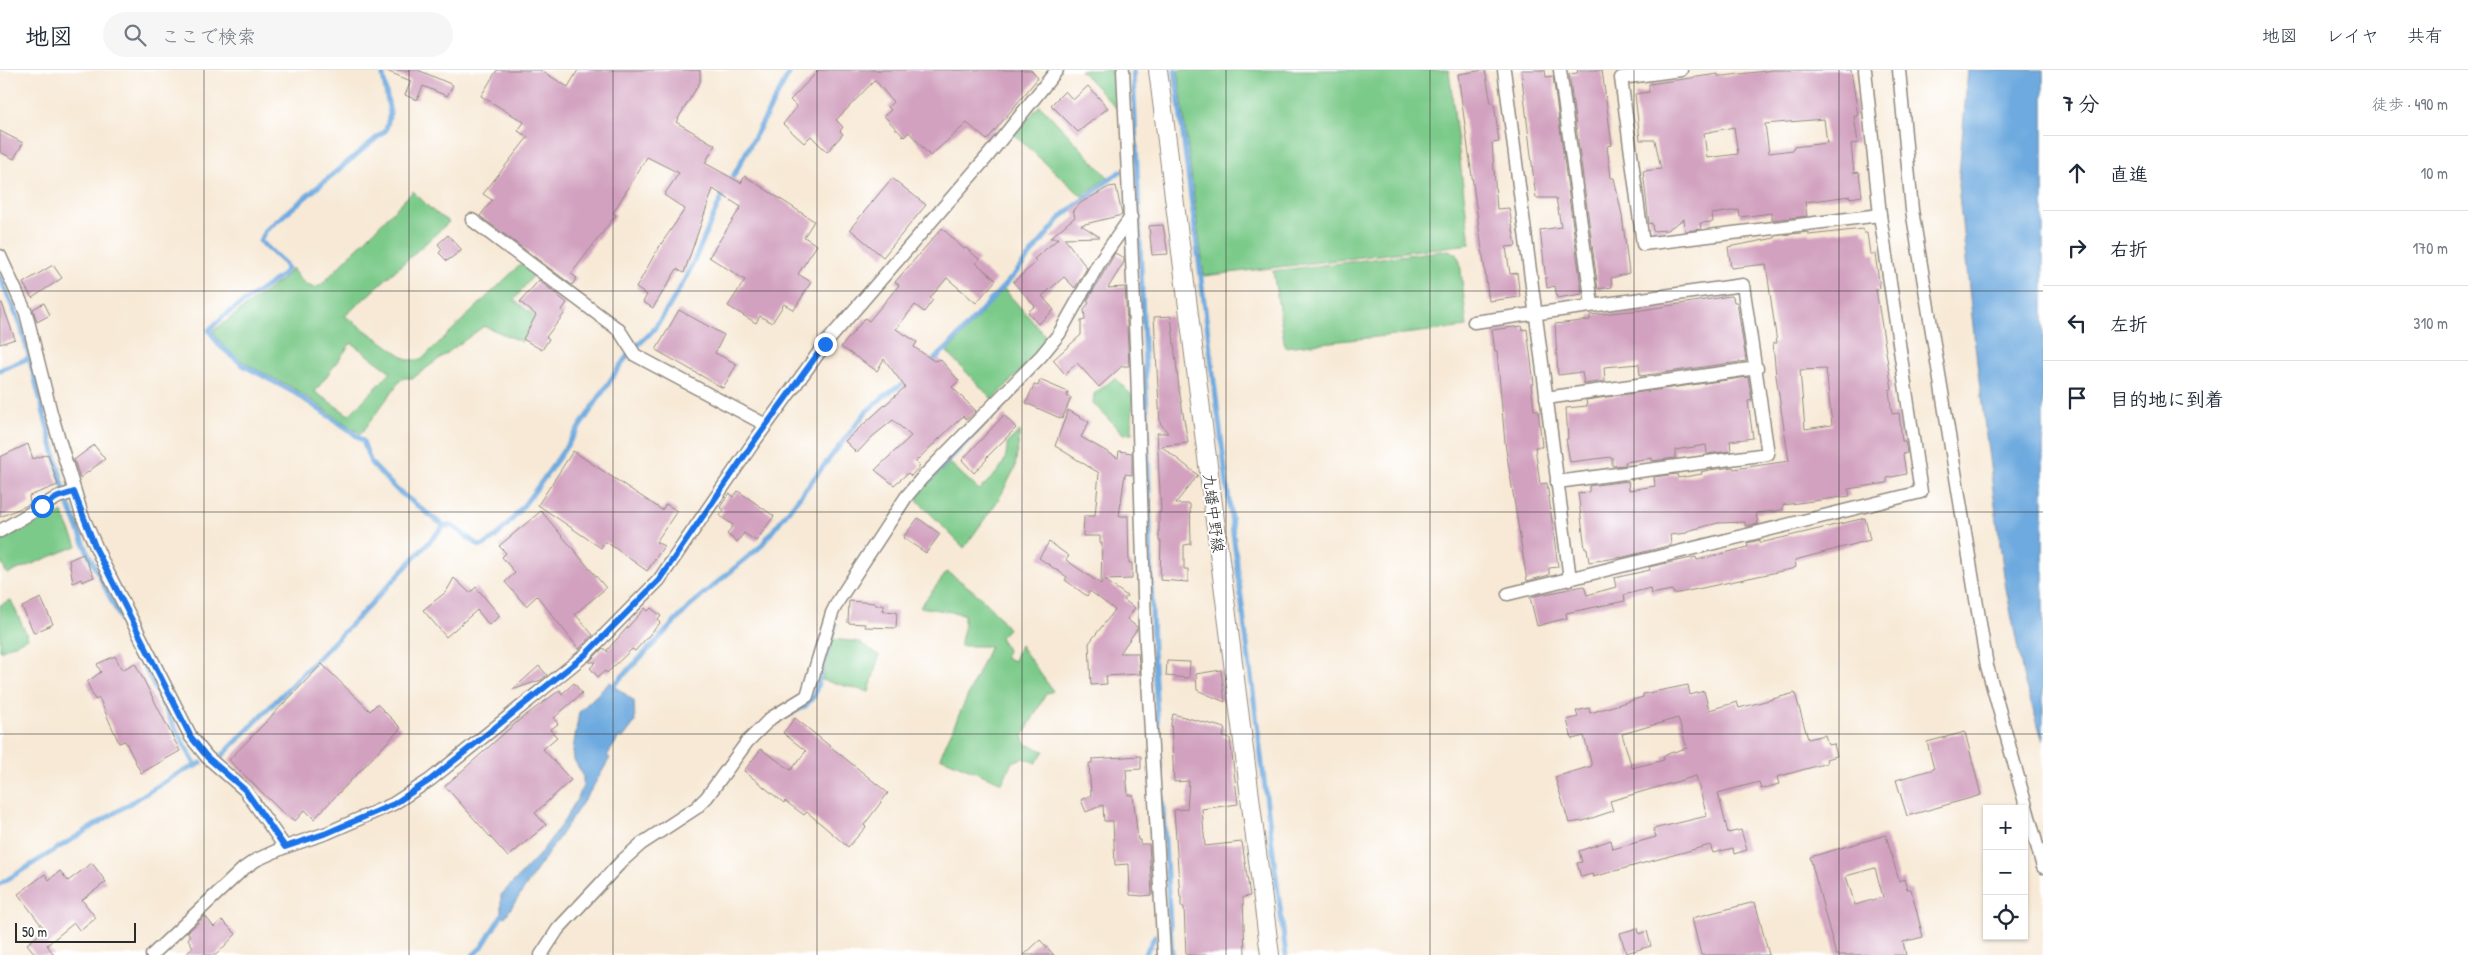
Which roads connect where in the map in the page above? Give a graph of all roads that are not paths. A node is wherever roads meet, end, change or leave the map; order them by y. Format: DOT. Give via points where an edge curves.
graph roads {
  1 [pos="1057,70"];
  2 [pos="1123,70"];
  3 [pos="1158,70"];
  4 [pos="1504,70"];
  5 [pos="1560,70"];
  6 [pos="1681,70"];
  7 [pos="1864,70"];
  8 [pos="1899,70"];
  9 [pos="1880,215"];
  10 [pos="1131,218"];
  11 [pos="472,220"];
  12 [pos="0,256"];
  13 [pos="1592,305"];
  14 [pos="1534,313"];
  15 [pos="1474,322"];
  16 [pos="1756,368"];
  17 [pos="1546,398"];
  18 [pos="766,425"];
  19 [pos="1557,482"];
  20 [pos="68,494"];
  21 [pos="0,531"];
  22 [pos="1570,579"];
  23 [pos="1508,594"];
  24 [pos="285,847"];
  25 [pos="2043,867"];
  26 [pos="152,955"];
  27 [pos="541,955"];
  28 [pos="1164,955"];
  29 [pos="1270,955"];
  1 -- 18 [label="street" via="987,157 825,344"];
  2 -- 10 [label="street"];
  3 -- 29 [label="main road, 九蟠中野線"];
  4 -- 14 [label="street"];
  5 -- 13 [label="street"];
  6 -- 9 [label="street" via="1620,78 1643,244"];
  7 -- 9 [label="street"];
  8 -- 25 [label="street" via="1912,210 1987,666"];
  9 -- 22 [label="street" via="1921,492"];
  10 -- 27 [label="street" via="1100,261 1059,334 906,497 838,601 807,696 772,718 747,742 696,808 641,844 622,861 558,929"];
  10 -- 28 [label="street" via="1145,628"];
  11 -- 18 [label="street" via="620,330 633,351"];
  12 -- 20 [label="street" via="26,313"];
  13 -- 14 [label="street"];
  13 -- 16 [label="street" via="1743,284"];
  14 -- 15 [label="street"];
  14 -- 17 [label="street"];
  16 -- 17 [label="street"];
  16 -- 19 [label="street" via="1768,454"];
  17 -- 19 [label="street"];
  18 -- 24 [label="street" via="659,580 585,655 430,780 394,804"];
  19 -- 22 [label="street"];
  20 -- 21 [label="street"];
  20 -- 24 [label="street" via="191,737 207,757 245,790"];
  22 -- 23 [label="street"];
  24 -- 26 [label="street" via="243,869"];
}
